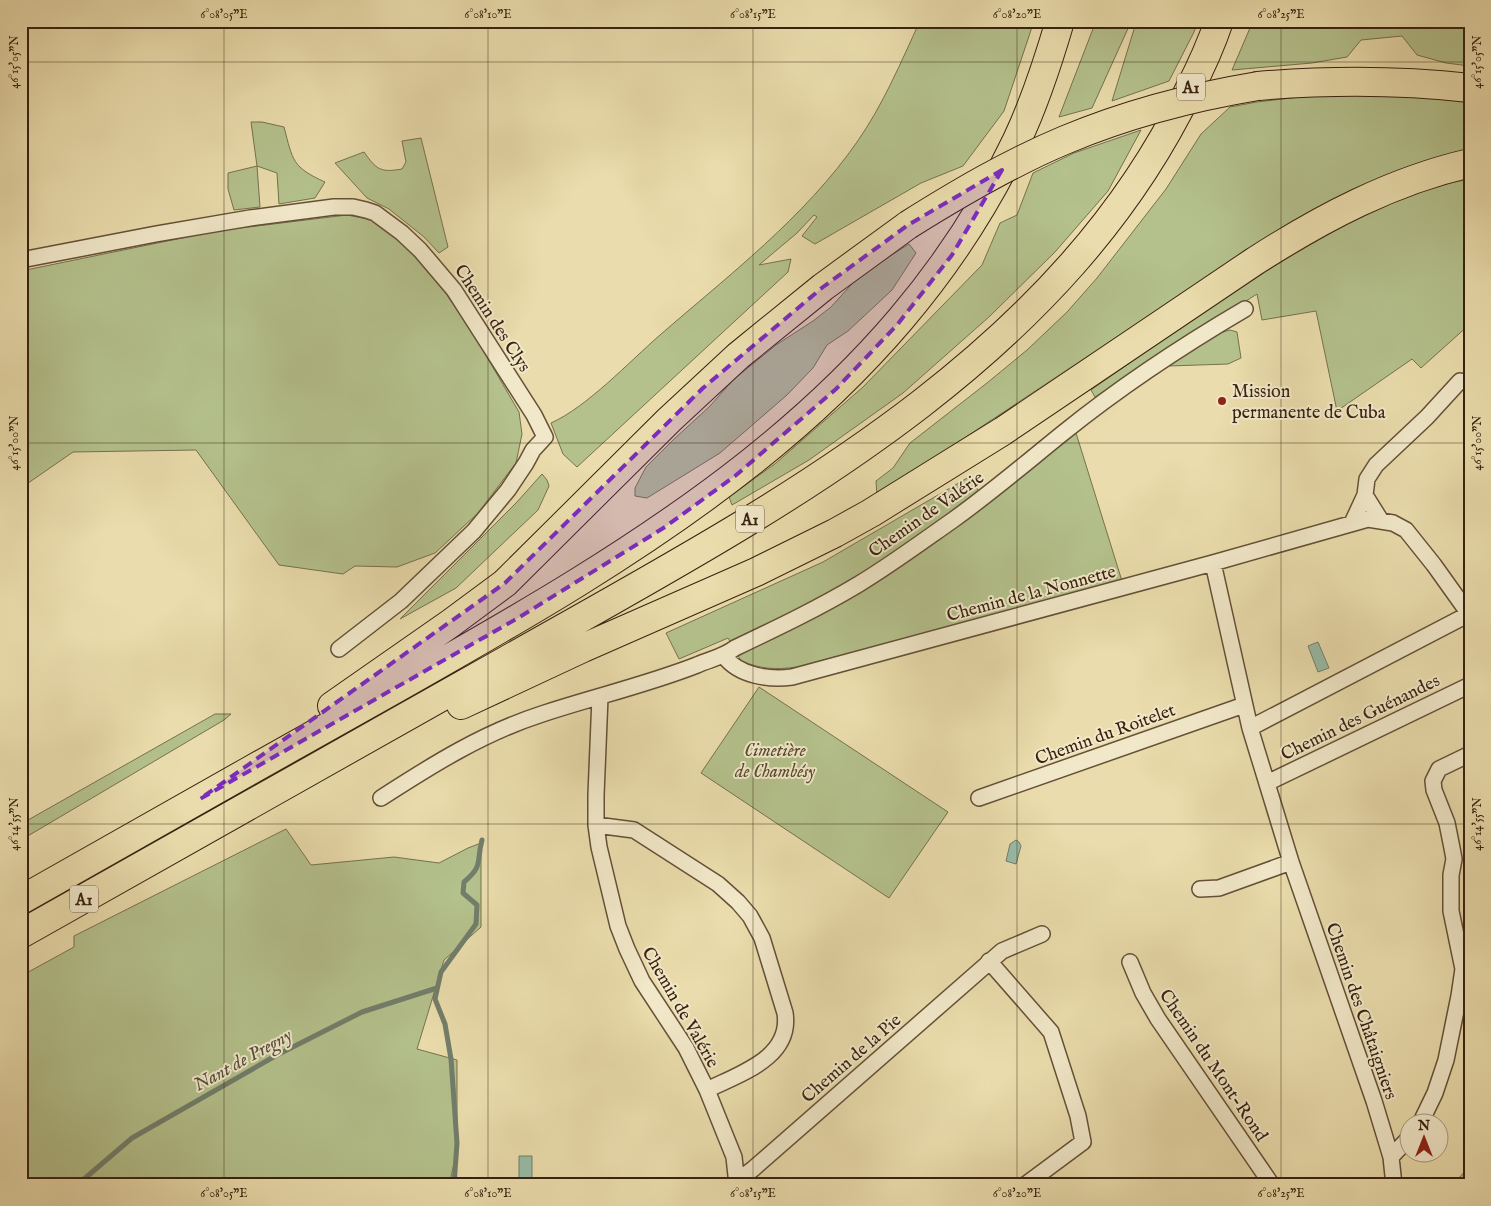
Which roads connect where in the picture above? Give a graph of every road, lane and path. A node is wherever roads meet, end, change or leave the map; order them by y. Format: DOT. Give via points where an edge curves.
graph roads {
  1 [pos="1060,21"];
  2 [pos="1219,21"];
  3 [pos="1470,88"];
  4 [pos="1470,163"];
  5 [pos="21,260"];
  6 [pos="1245,309"];
  7 [pos="1460,381"];
  8 [pos="1365,495"];
  9 [pos="1380,519"];
  10 [pos="1352,523"];
  11 [pos="1213,563"];
  12 [pos="339,650"];
  13 [pos="724,656"];
  14 [pos="1470,685"];
  15 [pos="600,697"];
  16 [pos="1244,705"];
  17 [pos="1250,728"];
  18 [pos="1470,754"];
  19 [pos="1267,783"];
  20 [pos="270,794"];
  21 [pos="381,798"];
  22 [pos="979,798"];
  23 [pos="200,799"];
  24 [pos="596,825"];
  25 [pos="1291,862"];
  26 [pos="1200,890"];
  27 [pos="21,900"];
  28 [pos="21,934"];
  29 [pos="1042,934"];
  30 [pos="989,961"];
  31 [pos="1130,962"];
  32 [pos="1466,967"];
  33 [pos="707,1090"];
  34 [pos="1425,1114"];
  35 [pos="1398,1150"];
  36 [pos="1391,1157"];
  37 [pos="1394,1179"];
  38 [pos="737,1183"];
  39 [pos="1025,1185"];
  40 [pos="1272,1185"];
  41 [pos="1383,1185"];
  1 -- 23 [label="highway, A1" via="1018,139 956,248 891,332 803,419 699,502 595,572"];
  2 -- 20 [label="highway, A1" via="1178,113 1117,209 1048,290 950,380 844,459 732,530"];
  3 -- 23 [label="highway, bridge" via="1360,81 1258,86 1215,93 1104,125 987,178 908,224 738,356 505,583"];
  4 -- 20 [label="highway" via="1378,193 1285,242 964,456 835,533"];
  5 -- 12 [label="street, Chemin des Clys" via="222,223 353,207 375,213 408,239 440,271 477,324 544,437 532,450 508,490 474,531 401,601"];
  6 -- 13 [label="street, Chemin de Valérie" via="1114,394 953,520 862,582"];
  7 -- 8 [label="street" via="1376,465 1367,478"];
  8 -- 9 [label="street"];
  8 -- 10 [label="street"];
  9 -- 10 [label="street, Chemin de la Nonnette"];
  9 -- 17 [label="street, Chemin de la Nonnette" via="1406,530 1469,614"];
  10 -- 11 [label="street, Chemin de la Nonnette"];
  11 -- 13 [label="street, Chemin de la Nonnette" via="792,677 752,675 729,663"];
  11 -- 16 [label="street, Chemin des Châtaigniers"];
  13 -- 15 [label="street, Chemin de Valérie"];
  14 -- 19 [label="street, Chemin des Guénandes"];
  15 -- 21 [label="street, Chemin de Valérie" via="494,732 458,750"];
  15 -- 24 [label="street, Chemin de Valérie"];
  16 -- 17 [label="street, Chemin des Châtaigniers"];
  16 -- 22 [label="street, Chemin du Roitelet"];
  17 -- 19 [label="street, Chemin des Châtaigniers"];
  18 -- 32 [label="street" via="1439,769 1433,781 1447,823 1454,859 1451,911"];
  19 -- 25 [label="street, Chemin des Châtaigniers"];
  20 -- 28 [label="highway, A1"];
  23 -- 27 [label="highway, A1"];
  24 -- 33 [label="street, Chemin de Valérie" via="618,926 627,949 642,981 686,1048"];
  24 -- 33 [label="street, Chemin de Valérie" via="634,830 718,884 745,909 762,938 784,1013 784,1036 766,1060"];
  25 -- 26 [label="street" via="1219,888"];
  25 -- 36 [label="street, Chemin des Châtaigniers"];
  29 -- 30 [label="street, Chemin de la Pie" via="1002,951"];
  30 -- 38 [label="street, Chemin de la Pie"];
  30 -- 39 [label="street" via="1051,1032 1083,1142"];
  31 -- 40 [label="street, Chemin du Mont-Rond" via="1158,1019"];
  32 -- 34 [label="street" via="1446,1060"];
  33 -- 38 [label="street, Chemin de Valérie" via="734,1157"];
  35 -- 36 [label="street"];
  36 -- 37 [label="street, Chemin des Châtaigniers"];
  37 -- 41 [label="street, Chemin des Châtaigniers"];
}
